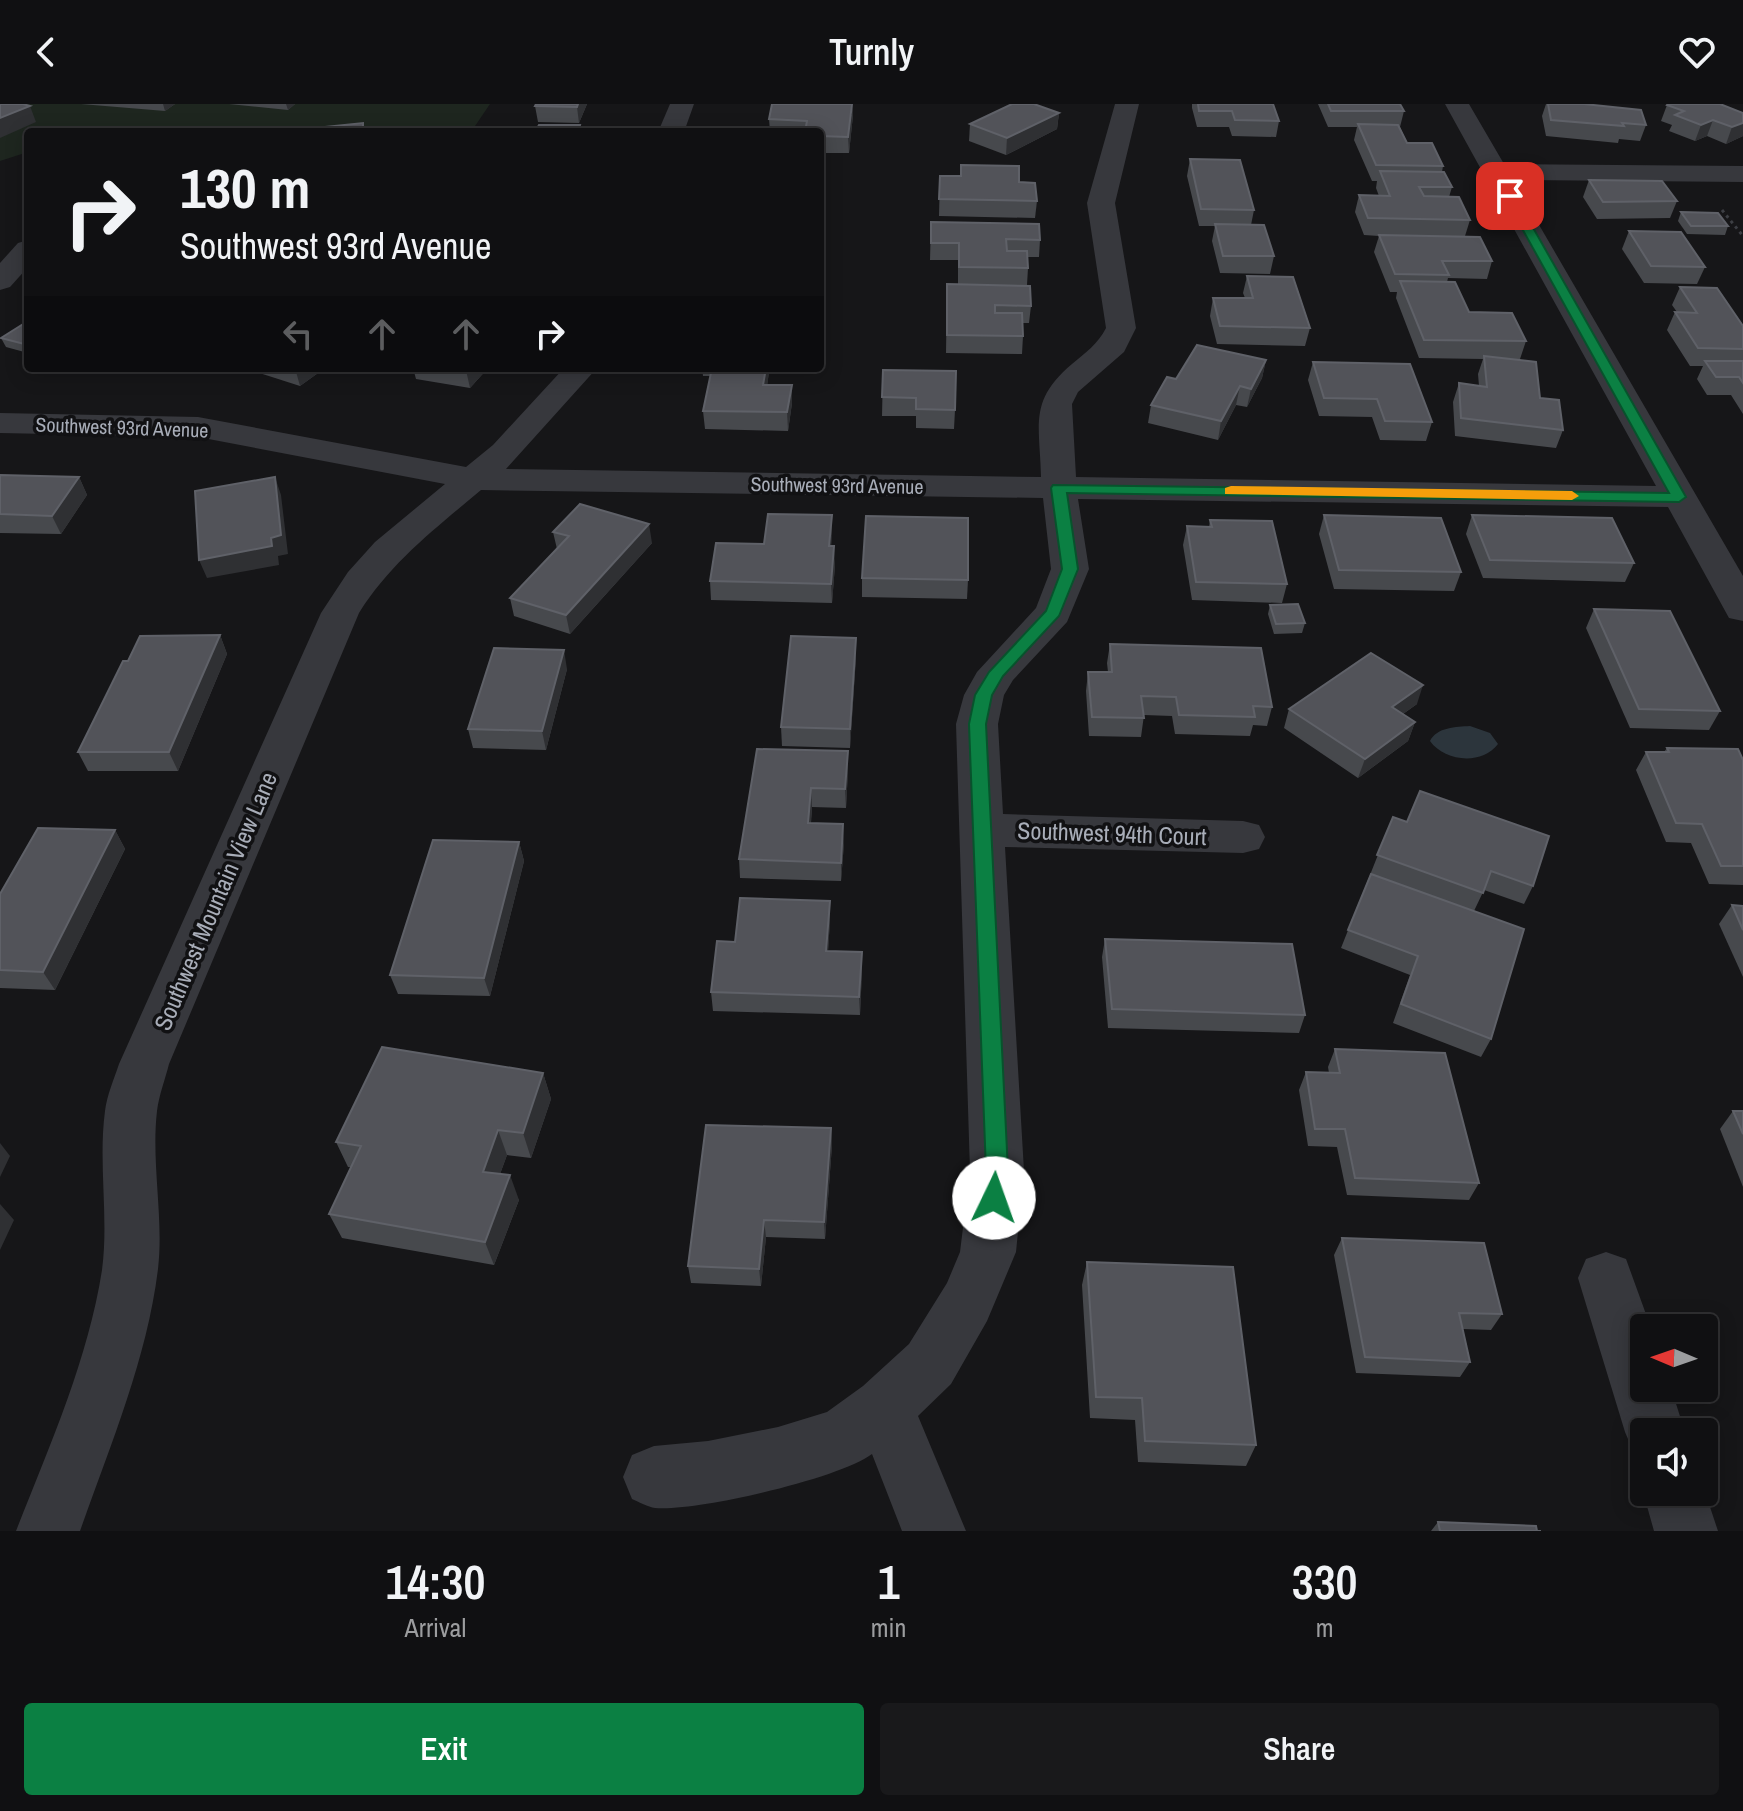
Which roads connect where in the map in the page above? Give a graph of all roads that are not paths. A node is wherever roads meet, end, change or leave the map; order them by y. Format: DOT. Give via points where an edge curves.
graph roads {
  1 [pos="682,104"];
  2 [pos="1127,104"];
  3 [pos="1457,104"];
  4 [pos="673,128"];
  5 [pos="1496,172"];
  6 [pos="1743,174"];
  7 [pos="24,254"];
  8 [pos="0,281"];
  9 [pos="577,372"];
  10 [pos="0,423"];
  11 [pos="474,479"];
  12 [pos="1059,488"];
  13 [pos="1679,497"];
  14 [pos="1743,609"];
  15 [pos="981,830"];
  16 [pos="1243,837"];
  17 [pos="1606,1278"];
  18 [pos="884,1407"];
  19 [pos="1651,1418"];
  20 [pos="654,1477"];
  21 [pos="1678,1506"];
  22 [pos="48,1531"];
  23 [pos="934,1531"];
  24 [pos="1686,1531"];
  1 -- 4 [label="street"];
  2 -- 12 [label="street" via="1101,203 1121,328 1113,345 1064,387 1056,404"];
  3 -- 5 [label="street"];
  5 -- 6 [label="street"];
  5 -- 13 [label="street"];
  7 -- 8 [label="street"];
  9 -- 11 [label="street, Southwest Mountain View Lane"];
  10 -- 11 [label="street, Southwest 93rd Avenue" via="198,427"];
  11 -- 12 [label="street, Southwest 93rd Avenue"];
  11 -- 22 [label="street, Southwest Mountain View Lane" via="388,550 340,613 144,1064 131,1108 133,1218 127,1286 89,1418"];
  12 -- 13 [label="street, Southwest 93rd Avenue"];
  12 -- 15 [label="street" via="1070,569 1053,613 997,672 984,695 977,724"];
  13 -- 14 [label="street"];
  15 -- 16 [label="street, Southwest 94th Court"];
  15 -- 18 [label="street" via="997,1171 988,1252 967,1302 930,1364"];
  17 -- 19 [label="street"];
  18 -- 20 [label="street" via="843,1438 778,1458"];
  18 -- 23 [label="street"];
  21 -- 24 [label="street"];
}
